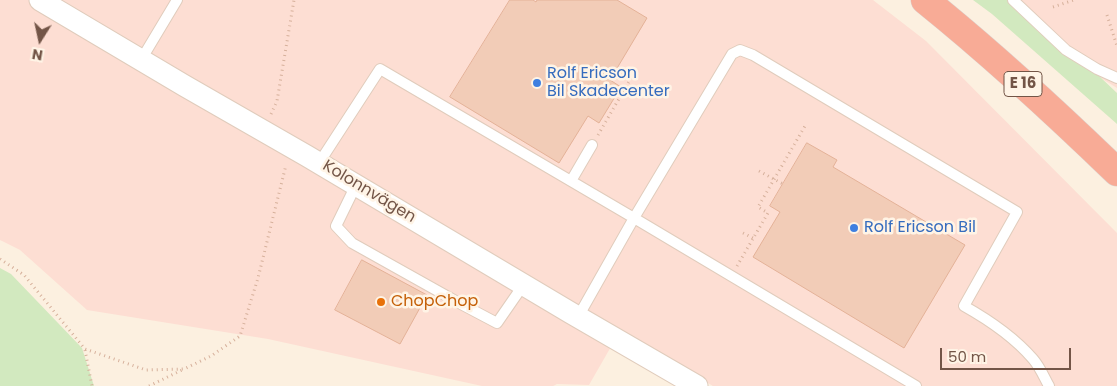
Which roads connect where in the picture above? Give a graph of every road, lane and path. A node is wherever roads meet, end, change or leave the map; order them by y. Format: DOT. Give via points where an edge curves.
graph roads {
  1 [pos="40,0"];
  2 [pos="177,0"];
  3 [pos="294,0"];
  4 [pos="925,0"];
  5 [pos="1013,0"];
  6 [pos="1074,0"];
  7 [pos="1053,7"];
  8 [pos="1107,15"];
  9 [pos="1117,46"];
  10 [pos="141,60"];
  11 [pos="638,66"];
  12 [pos="1117,78"];
  13 [pos="805,126"];
  14 [pos="262,130"];
  15 [pos="592,145"];
  16 [pos="291,146"];
  17 [pos="319,163"];
  18 [pos="759,170"];
  19 [pos="1117,172"];
  20 [pos="774,178"];
  21 [pos="571,181"];
  22 [pos="783,184"];
  23 [pos="356,185"];
  24 [pos="634,218"];
  25 [pos="744,233"];
  26 [pos="753,238"];
  27 [pos="0,259"];
  28 [pos="731,276"];
  29 [pos="524,284"];
  30 [pos="578,317"];
  31 [pos="85,349"];
  32 [pos="184,369"];
  33 [pos="92,386"];
  34 [pos="149,386"];
  35 [pos="697,386"];
  36 [pos="916,386"];
  37 [pos="1050,386"];
  1 -- 10 [label="street, Kolonnvägen"];
  2 -- 10 [label="lane"];
  3 -- 14 [label="path" via="277,101"];
  4 -- 19 [label="highway, E 16" via="974,40"];
  5 -- 12 [label="lane" via="1066,50"];
  6 -- 7 [label="path"];
  8 -- 9 [label="path"];
  10 -- 14 [label="street, Kolonnvägen"];
  11 -- 15 [label="path"];
  13 -- 20 [label="path"];
  14 -- 16 [label="street, Kolonnvägen"];
  15 -- 21 [label="lane"];
  16 -- 17 [label="street, Kolonnvägen"];
  16 -- 32 [label="path" via="240,336 211,356"];
  17 -- 21 [label="lane" via="380,69"];
  17 -- 23 [label="street, Kolonnvägen"];
  18 -- 20 [label="path"];
  20 -- 22 [label="path"];
  20 -- 26 [label="path" via="758,207 768,213"];
  21 -- 24 [label="lane"];
  23 -- 29 [label="street, Kolonnvägen"];
  23 -- 29 [label="lane" via="336,226 352,243 497,323"];
  24 -- 28 [label="lane"];
  24 -- 30 [label="lane"];
  24 -- 37 [label="lane" via="732,54 740,50 753,55 1017,212 964,306 995,324 1014,340 1034,360"];
  25 -- 26 [label="path"];
  26 -- 28 [label="path"];
  27 -- 31 [label="path" via="24,275"];
  28 -- 36 [label="lane"];
  29 -- 30 [label="street, Kolonnvägen"];
  30 -- 35 [label="street, Kolonnvägen"];
  31 -- 32 [label="path" via="146,370"];
  31 -- 33 [label="path"];
  32 -- 34 [label="path"];
}
